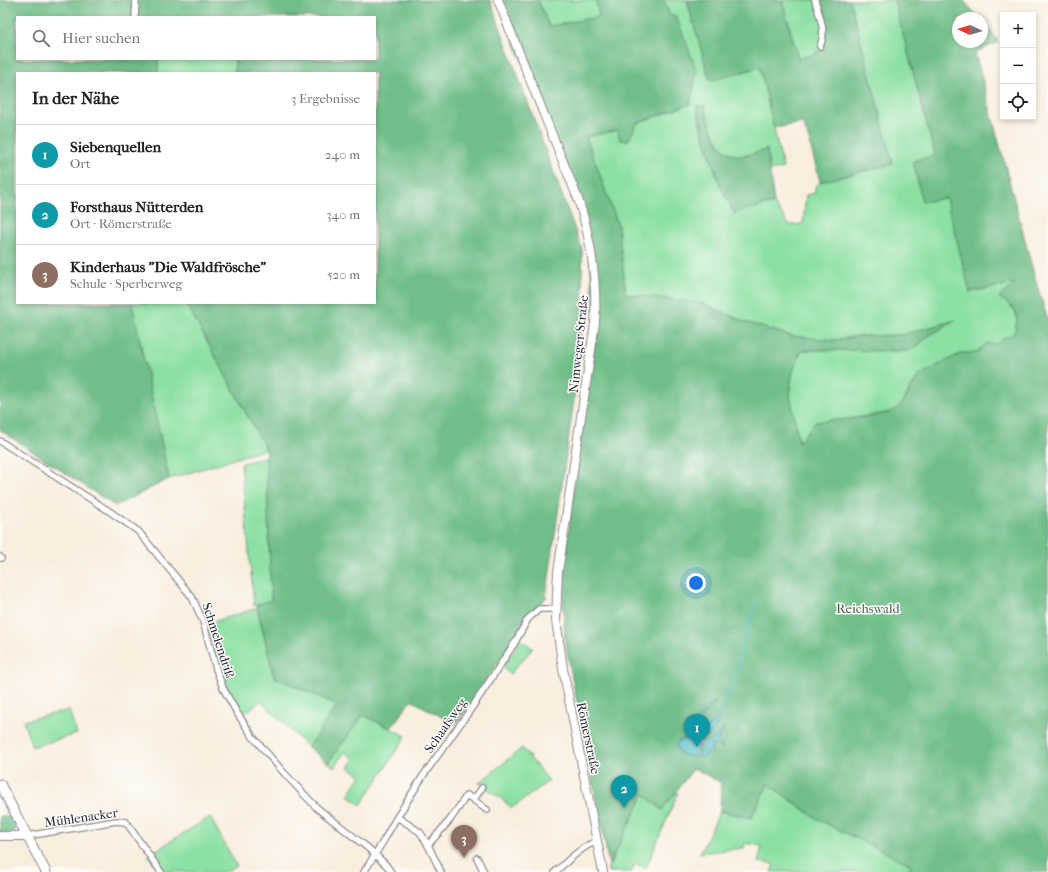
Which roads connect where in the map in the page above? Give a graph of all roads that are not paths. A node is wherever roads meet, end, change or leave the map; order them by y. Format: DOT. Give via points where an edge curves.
graph roads {
  1 [pos="136,0"];
  2 [pos="498,0"];
  3 [pos="815,0"];
  4 [pos="135,16"];
  5 [pos="820,46"];
  6 [pos="0,441"];
  7 [pos="556,609"];
  8 [pos="0,784"];
  9 [pos="482,788"];
  10 [pos="474,799"];
  11 [pos="487,810"];
  12 [pos="397,817"];
  13 [pos="0,836"];
  14 [pos="27,836"];
  15 [pos="597,841"];
  16 [pos="428,844"];
  17 [pos="375,855"];
  18 [pos="477,858"];
  19 [pos="46,872"];
  20 [pos="161,872"];
  21 [pos="364,872"];
  22 [pos="392,872"];
  23 [pos="441,872"];
  24 [pos="484,872"];
  25 [pos="556,872"];
  26 [pos="603,872"];
  1 -- 4 [label="street"];
  2 -- 7 [label="main road, Nimweger Straße" via="578,199 588,233 595,278 594,330 558,572"];
  3 -- 5 [label="street" via="824,32"];
  6 -- 17 [label="street, Schmelendriß" via="138,531 192,597 203,621 223,688 254,737 317,808"];
  7 -- 12 [label="street, Schaafsweg" via="539,609 528,619"];
  7 -- 15 [label="main road, Römerstraße" via="561,657"];
  8 -- 14 [label="main road"];
  9 -- 10 [label="street"];
  10 -- 11 [label="street"];
  10 -- 16 [label="street" via="467,795 450,820"];
  12 -- 16 [label="street" via="420,832"];
  12 -- 17 [label="street, Schaafsweg"];
  13 -- 14 [label="main road"];
  14 -- 19 [label="main road"];
  14 -- 20 [label="street, Mühlenacker" via="116,821 126,822"];
  15 -- 25 [label="street" via="583,849"];
  15 -- 26 [label="main road, Römerstraße"];
  16 -- 23 [label="street"];
  17 -- 21 [label="street, Schaafsweg"];
  17 -- 22 [label="street, Schmelendriß"];
  18 -- 24 [label="street"];
}
